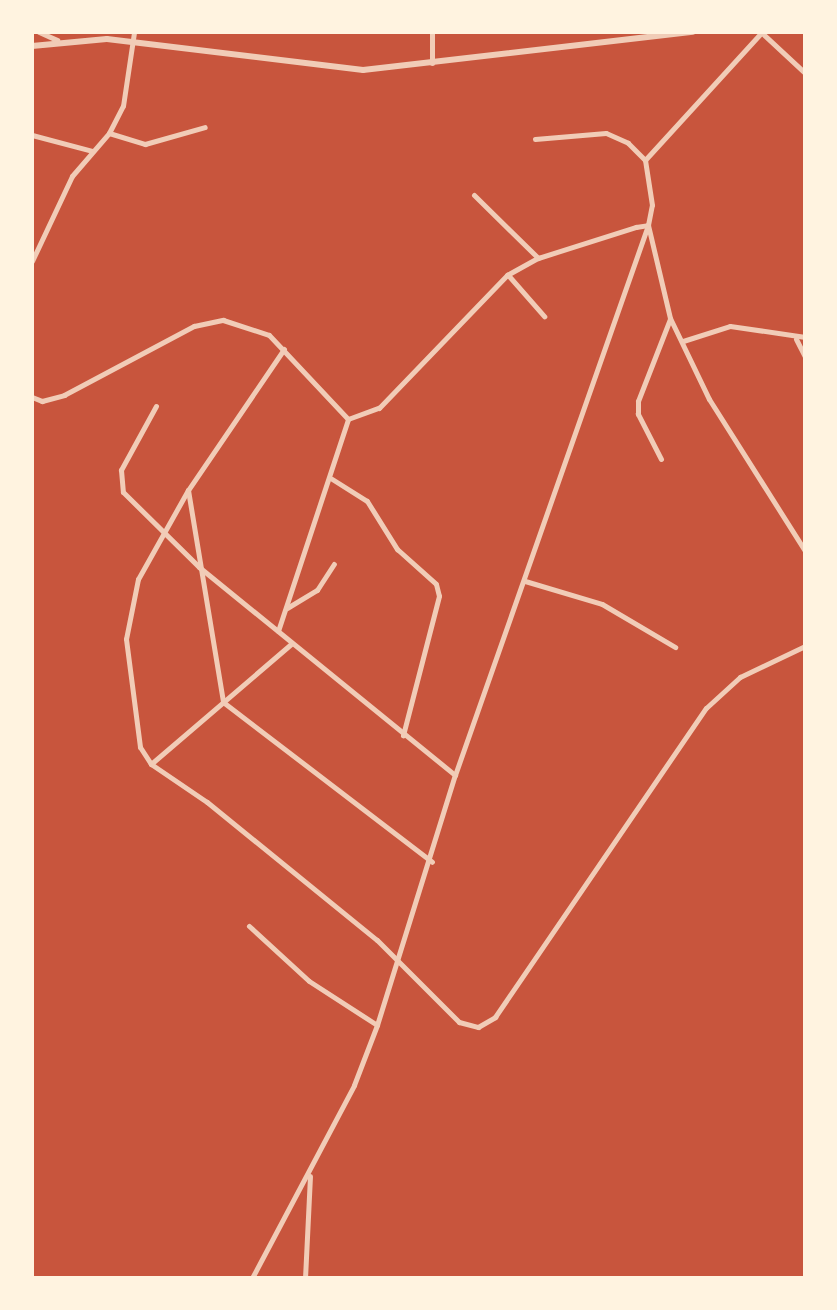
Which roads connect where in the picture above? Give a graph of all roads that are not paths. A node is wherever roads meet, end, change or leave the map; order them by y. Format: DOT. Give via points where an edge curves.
graph roads {
  1 [pos="39,32"];
  2 [pos="134,32"];
  3 [pos="432,32"];
  4 [pos="693,32"];
  5 [pos="761,32"];
  6 [pos="57,40"];
  7 [pos="133,42"];
  8 [pos="32,46"];
  9 [pos="432,64"];
  10 [pos="805,73"];
  11 [pos="205,127"];
  12 [pos="109,133"];
  13 [pos="32,135"];
  14 [pos="535,139"];
  15 [pos="92,151"];
  16 [pos="645,160"];
  17 [pos="474,195"];
  18 [pos="648,225"];
  19 [pos="538,258"];
  20 [pos="32,261"];
  21 [pos="507,275"];
  22 [pos="544,316"];
  23 [pos="670,318"];
  24 [pos="805,337"];
  25 [pos="796,339"];
  26 [pos="683,341"];
  27 [pos="284,349"];
  28 [pos="805,357"];
  29 [pos="32,397"];
  30 [pos="156,406"];
  31 [pos="348,419"];
  32 [pos="661,459"];
  33 [pos="332,479"];
  34 [pos="188,490"];
  35 [pos="166,530"];
  36 [pos="803,544"];
  37 [pos="805,551"];
  38 [pos="334,564"];
  39 [pos="199,567"];
  40 [pos="525,581"];
  41 [pos="286,608"];
  42 [pos="278,631"];
  43 [pos="291,644"];
  44 [pos="805,646"];
  45 [pos="675,647"];
  46 [pos="223,702"];
  47 [pos="403,735"];
  48 [pos="151,764"];
  49 [pos="455,775"];
  50 [pos="432,862"];
  51 [pos="249,926"];
  52 [pos="398,958"];
  53 [pos="377,1025"];
  54 [pos="311,1171"];
  55 [pos="252,1278"];
  56 [pos="305,1278"];
  1 -- 6 [label="street"];
  2 -- 7 [label="street"];
  3 -- 9 [label="street"];
  4 -- 9 [label="street"];
  5 -- 10 [label="street"];
  5 -- 16 [label="street"];
  6 -- 7 [label="street"];
  6 -- 8 [label="street"];
  7 -- 9 [label="street" via="342,70"];
  7 -- 12 [label="street" via="123,106"];
  11 -- 12 [label="street" via="145,144"];
  12 -- 15 [label="street"];
  13 -- 15 [label="street"];
  14 -- 16 [label="street" via="606,133 628,143"];
  15 -- 20 [label="street" via="72,176"];
  16 -- 18 [label="street" via="652,205"];
  17 -- 19 [label="street"];
  18 -- 19 [label="street"];
  18 -- 23 [label="street"];
  18 -- 40 [label="street"];
  19 -- 21 [label="street"];
  21 -- 22 [label="street"];
  21 -- 31 [label="street" via="379,408"];
  23 -- 26 [label="street"];
  23 -- 32 [label="street" via="638,401 638,414"];
  24 -- 25 [label="street"];
  25 -- 26 [label="street" via="730,326"];
  25 -- 28 [label="street"];
  26 -- 36 [label="street" via="720,419"];
  27 -- 29 [label="street" via="252,327 210,322 64,395 42,401"];
  27 -- 31 [label="street"];
  27 -- 34 [label="street"];
  30 -- 35 [label="street" via="119,481 123,492"];
  31 -- 33 [label="street"];
  33 -- 41 [label="street"];
  33 -- 47 [label="street" via="367,501 397,549 436,584 439,596"];
  34 -- 35 [label="street"];
  34 -- 39 [label="street"];
  35 -- 39 [label="street"];
  35 -- 48 [label="street" via="138,579 127,617 140,747"];
  36 -- 37 [label="street"];
  38 -- 41 [label="street" via="317,590"];
  39 -- 42 [label="street"];
  39 -- 46 [label="street"];
  40 -- 45 [label="street" via="602,604"];
  40 -- 49 [label="street"];
  41 -- 42 [label="street"];
  42 -- 43 [label="street"];
  43 -- 46 [label="street"];
  43 -- 47 [label="street"];
  44 -- 52 [label="street" via="740,677 692,724 488,1024 459,1022"];
  46 -- 48 [label="street"];
  46 -- 50 [label="street"];
  47 -- 49 [label="street"];
  48 -- 52 [label="street" via="281,860"];
  49 -- 50 [label="street"];
  50 -- 52 [label="street"];
  51 -- 53 [label="street" via="309,981"];
  52 -- 53 [label="street"];
  53 -- 54 [label="street"];
  54 -- 55 [label="street"];
  54 -- 56 [label="street"];
}
